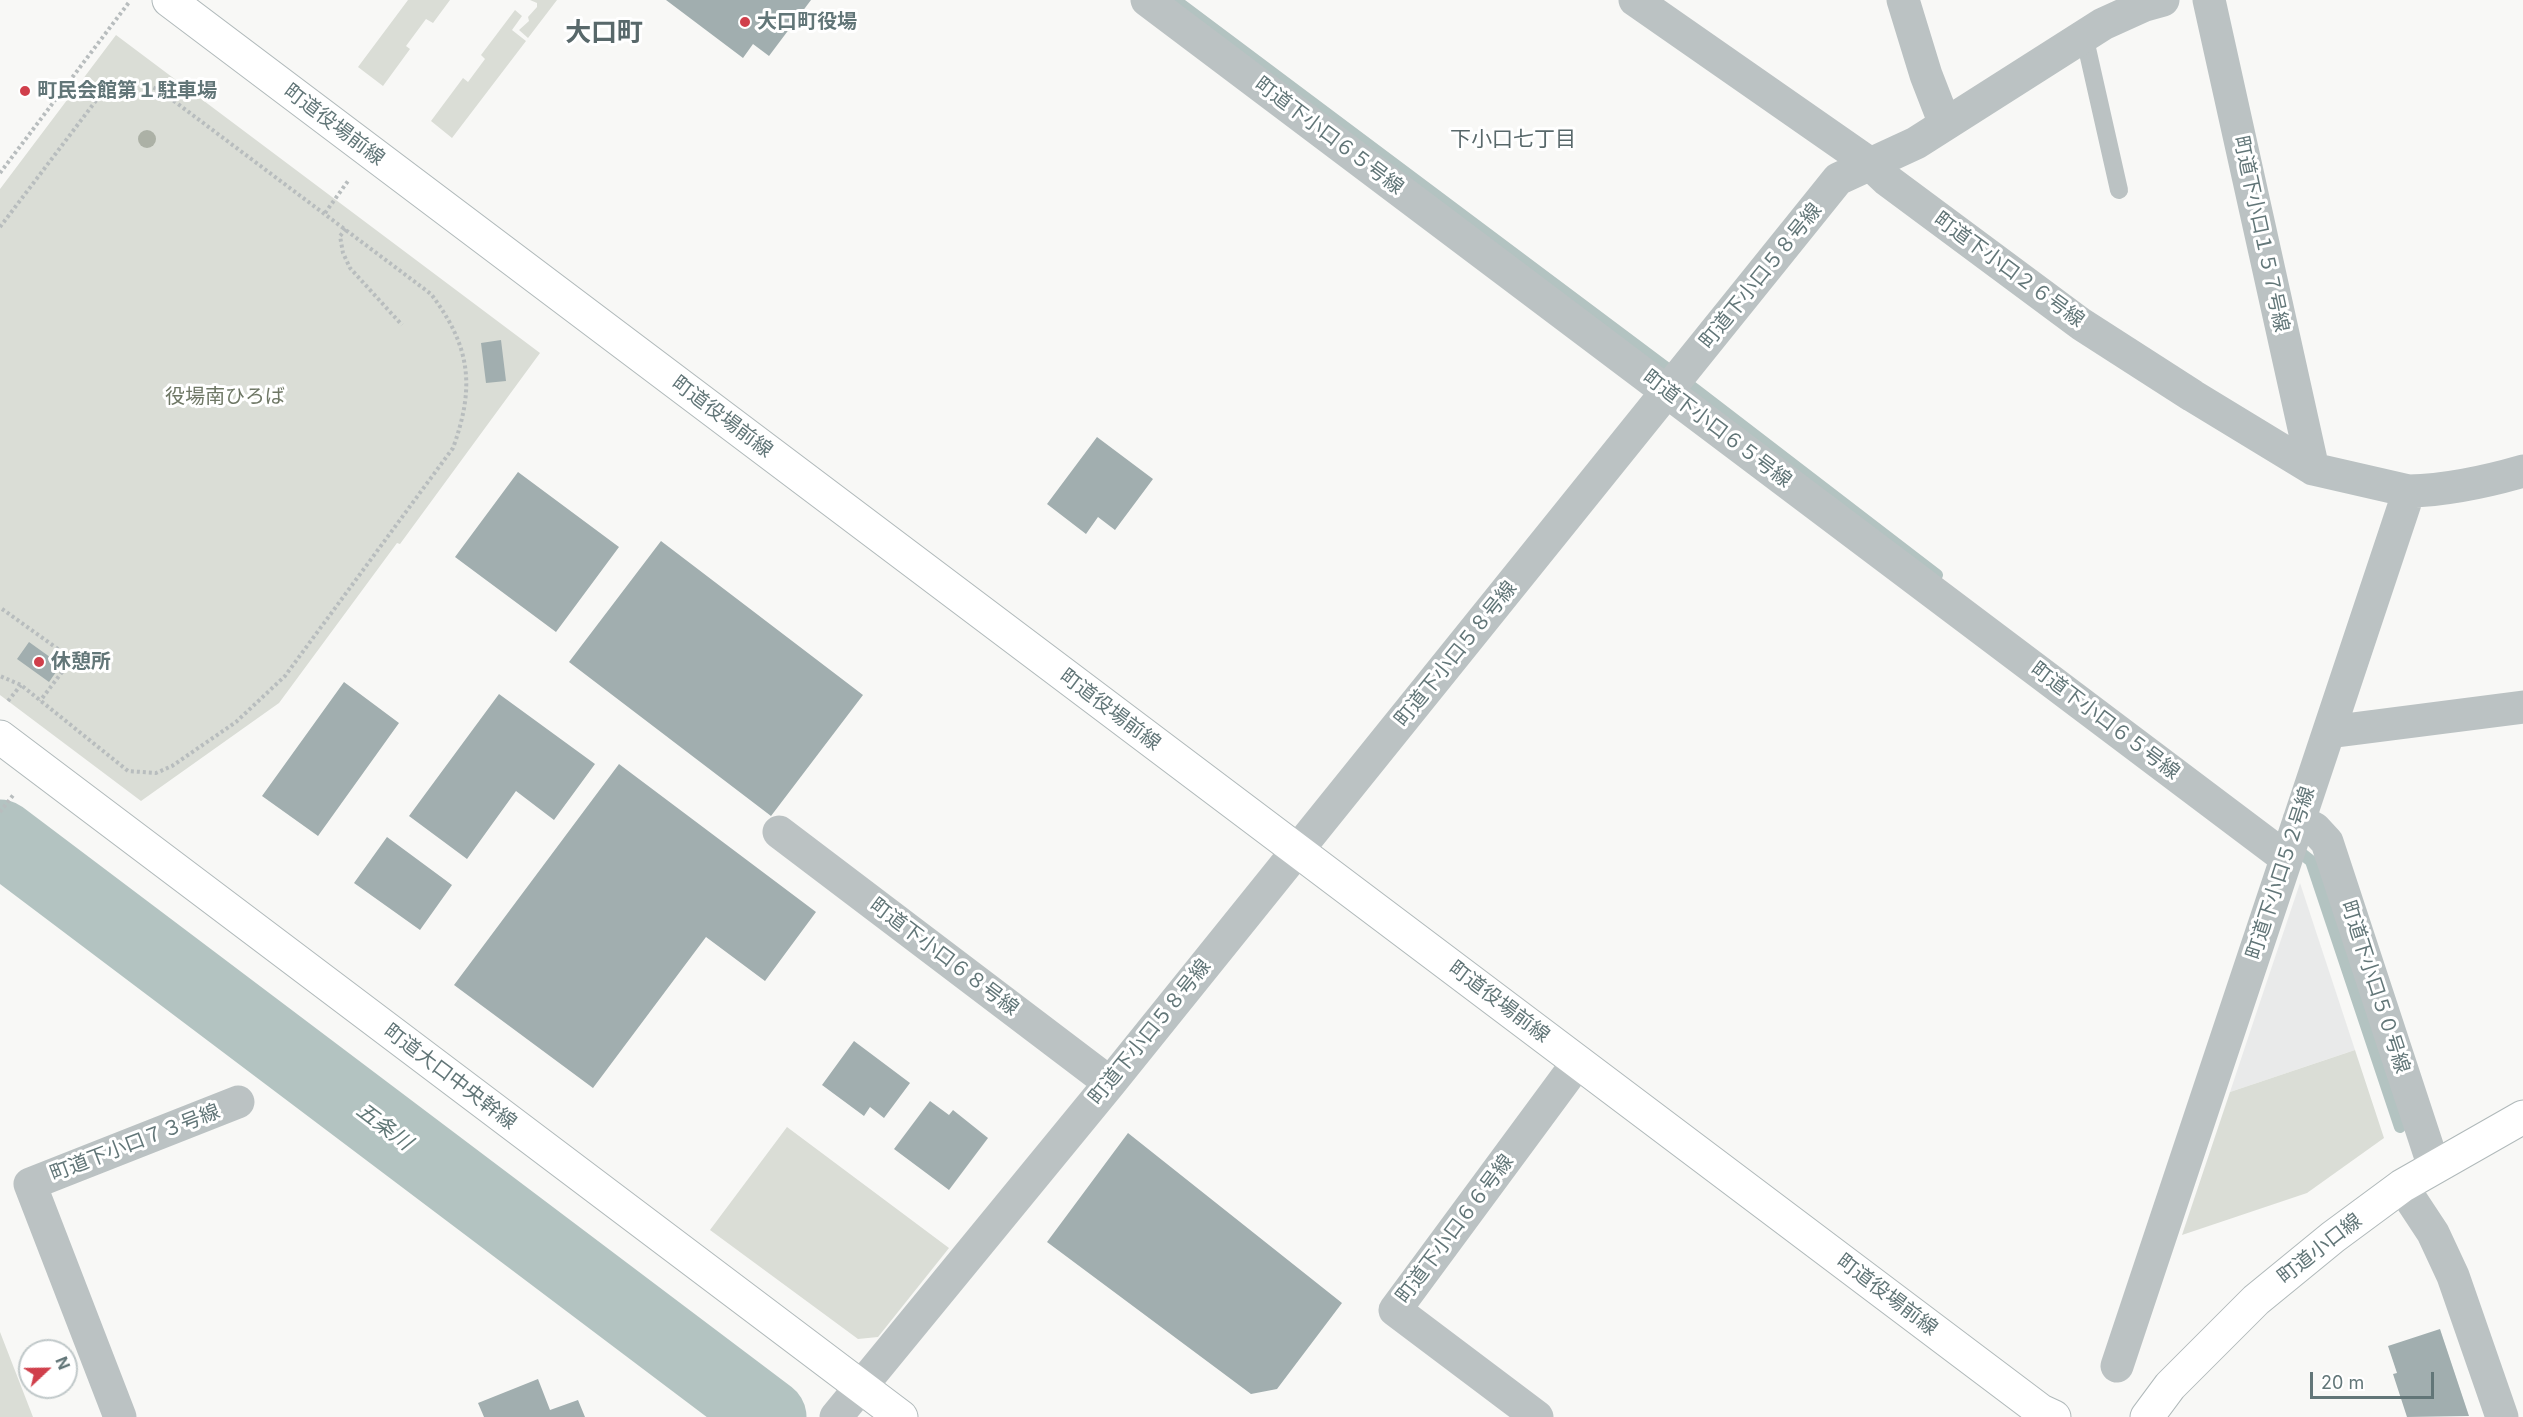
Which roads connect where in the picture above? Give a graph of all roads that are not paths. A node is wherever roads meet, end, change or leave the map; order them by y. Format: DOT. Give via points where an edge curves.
graph roads {
  1 [pos="169,0"];
  2 [pos="1147,0"];
  3 [pos="1635,0"];
  4 [pos="1904,0"];
  5 [pos="2163,0"];
  6 [pos="2209,0"];
  7 [pos="2084,35"];
  8 [pos="1945,124"];
  9 [pos="1869,163"];
  10 [pos="2119,190"];
  11 [pos="1668,391"];
  12 [pos="2313,469"];
  13 [pos="2523,471"];
  14 [pos="2409,491"];
  15 [pos="2523,707"];
  16 [pos="2329,732"];
  17 [pos="0,738"];
  18 [pos="2299,820"];
  19 [pos="779,832"];
  20 [pos="1297,850"];
  21 [pos="2286,858"];
  22 [pos="1578,1062"];
  23 [pos="1110,1083"];
  24 [pos="238,1102"];
  25 [pos="2523,1117"];
  26 [pos="2434,1167"];
  27 [pos="2402,1186"];
  28 [pos="2117,1366"];
  29 [pos="847,1403"];
  30 [pos="120,1417"];
  31 [pos="901,1417"];
  32 [pos="1537,1417"];
  33 [pos="2054,1417"];
  34 [pos="2147,1417"];
  35 [pos="2502,1417"];
  1 -- 20 [label="street, 町道役場前線"];
  2 -- 11 [label="street, 町道下小口６５号線"];
  3 -- 9 [label="street, 町道下小口２６号線"];
  4 -- 8 [label="street"];
  5 -- 7 [label="street, 町道下小口５８号線"];
  6 -- 12 [label="street, 町道下小口１５７号線"];
  7 -- 8 [label="street, 町道下小口５８号線"];
  7 -- 10 [label="lane"];
  8 -- 9 [label="street, 町道下小口５８号線" via="1916,143"];
  9 -- 11 [label="street, 町道下小口５８号線" via="1838,179"];
  9 -- 12 [label="street, 町道下小口２６号線" via="2081,324"];
  11 -- 20 [label="street, 町道下小口５８号線"];
  11 -- 21 [label="street, 町道下小口６５号線"];
  12 -- 14 [label="street, 町道下小口２６号線"];
  13 -- 14 [label="street" via="2486,482"];
  14 -- 16 [label="street, 町道下小口５２号線"];
  15 -- 16 [label="street"];
  16 -- 18 [label="street, 町道下小口５２号線"];
  17 -- 29 [label="street, 町道大口中央幹線"];
  18 -- 21 [label="street, 町道下小口５２号線"];
  18 -- 26 [label="street, 町道下小口５０号線" via="2327,842"];
  19 -- 23 [label="street, 町道下小口６８号線"];
  20 -- 22 [label="street, 町道役場前線"];
  20 -- 23 [label="street, 町道下小口５８号線"];
  21 -- 28 [label="street, 町道下小口５２号線"];
  22 -- 32 [label="street, 町道下小口６６号線" via="1395,1310"];
  22 -- 33 [label="street, 町道役場前線" via="2022,1397"];
  23 -- 29 [label="street, 町道下小口５８号線"];
  24 -- 30 [label="street, 町道下小口７３号線" via="30,1184"];
  25 -- 26 [label="street, 町道小口線"];
  26 -- 27 [label="street, 町道小口線"];
  27 -- 34 [label="street, 町道小口線" via="2256,1300 2170,1386"];
  27 -- 35 [label="street" via="2433,1233 2453,1275"];
  29 -- 31 [label="street, 町道大口中央幹線"];
}
